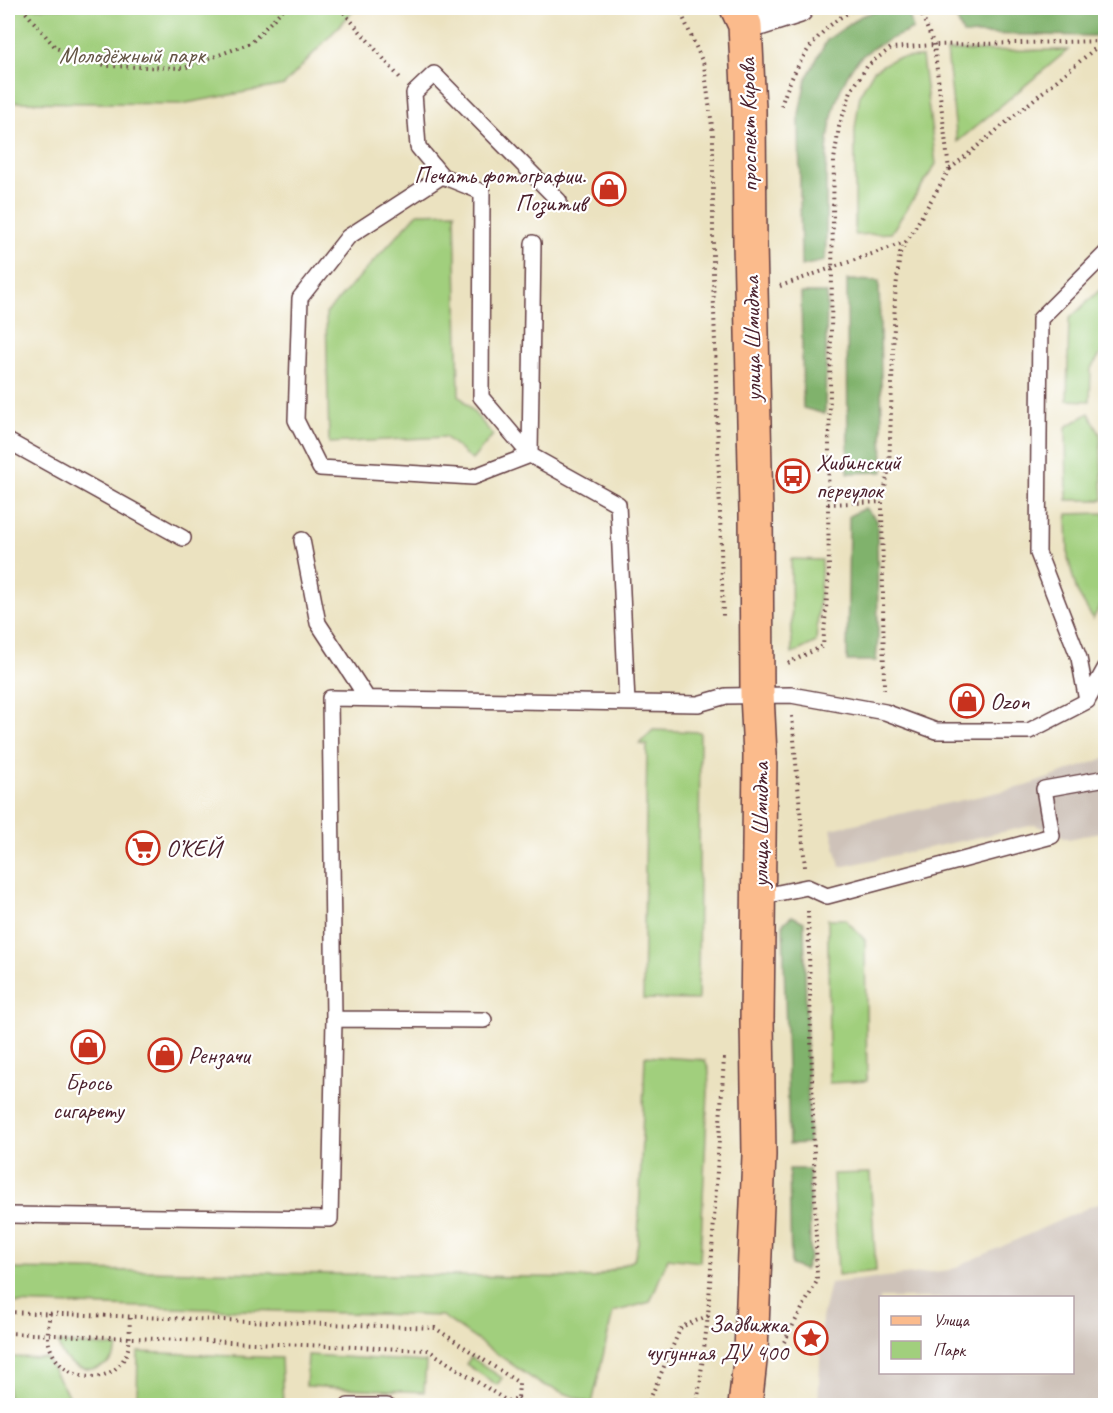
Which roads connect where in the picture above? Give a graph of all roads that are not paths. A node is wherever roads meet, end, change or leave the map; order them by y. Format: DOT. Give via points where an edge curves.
graph roads {
  1 [pos="798,8"];
  2 [pos="741,16"];
  3 [pos="442,176"];
  4 [pos="559,201"];
  5 [pos="533,243"];
  6 [pos="750,243"];
  7 [pos="1106,253"];
  8 [pos="8,441"];
  9 [pos="530,455"];
  10 [pos="183,538"];
  11 [pos="302,540"];
  12 [pos="1106,667"];
  13 [pos="757,694"];
  14 [pos="367,698"];
  15 [pos="1087,701"];
  16 [pos="627,703"];
  17 [pos="1106,778"];
  18 [pos="759,897"];
  19 [pos="334,1019"];
  20 [pos="484,1020"];
  21 [pos="8,1215"];
  22 [pos="348,1406"];
  23 [pos="387,1406"];
  24 [pos="745,1406"];
  1 -- 2 [label="street"];
  2 -- 6 [label="main road, проспект Кирова" via="749,109"];
  3 -- 4 [label="lane" via="418,147 414,93 434,74"];
  3 -- 9 [label="lane" via="482,192 482,397"];
  3 -- 9 [label="lane" via="348,237 300,298 296,420 320,468 473,477"];
  5 -- 9 [label="lane"];
  6 -- 13 [label="main road, улица Шмидта"];
  7 -- 15 [label="lane" via="1040,319 1038,553 1079,658"];
  8 -- 10 [label="lane"];
  9 -- 16 [label="lane" via="618,504"];
  11 -- 14 [label="lane" via="318,623"];
  12 -- 15 [label="lane"];
  13 -- 15 [label="lane" via="791,695 885,711 936,731 1029,731"];
  13 -- 16 [label="lane" via="726,696 698,704"];
  13 -- 18 [label="main road, улица Шмидта"];
  14 -- 16 [label="lane"];
  14 -- 19 [label="lane" via="330,699"];
  17 -- 18 [label="lane" via="1044,789 1052,836 827,896 807,887"];
  18 -- 24 [label="main road, улица Шмидта" via="759,1155"];
  19 -- 20 [label="lane"];
  19 -- 21 [label="lane" via="330,1219"];
  22 -- 23 [label="lane"];
}
